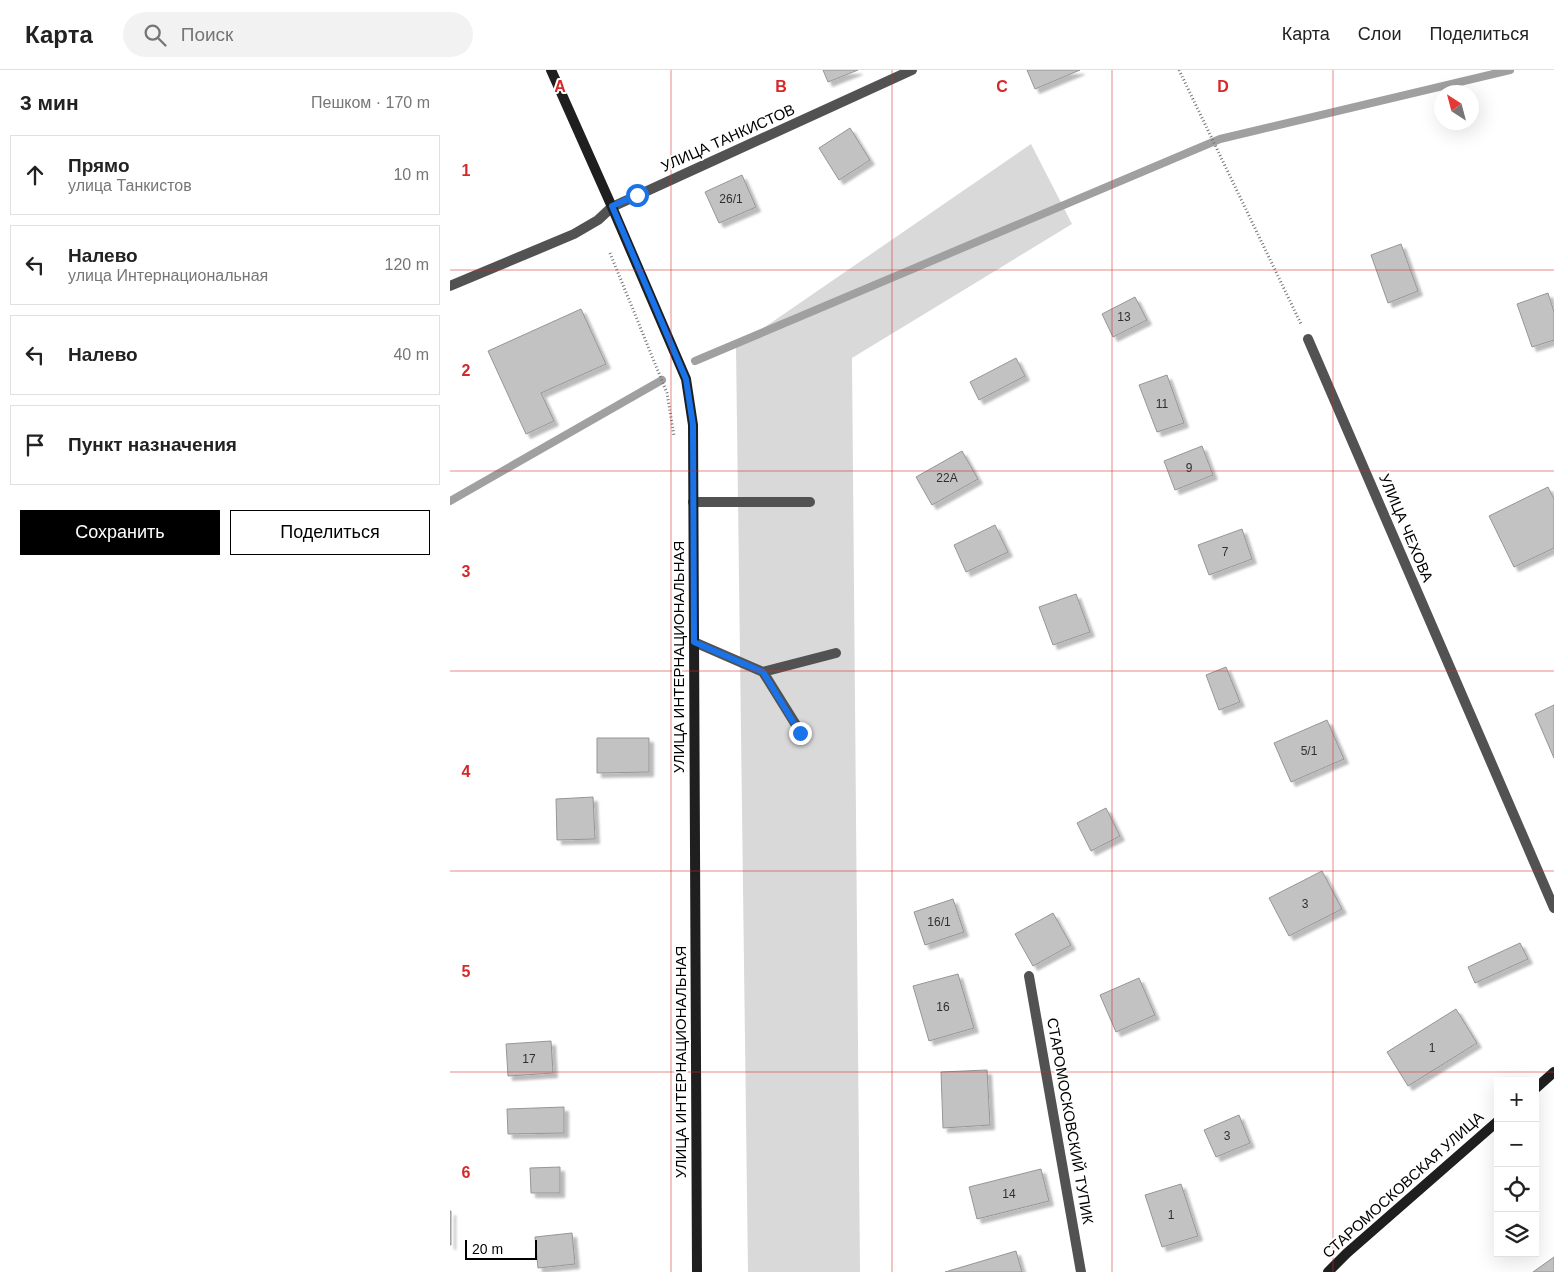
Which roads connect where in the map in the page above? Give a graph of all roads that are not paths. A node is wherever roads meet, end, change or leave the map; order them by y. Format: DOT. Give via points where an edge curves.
graph roads {
  1 [pos="551,70"];
  2 [pos="912,70"];
  3 [pos="612,206"];
  4 [pos="450,286"];
  5 [pos="1308,340"];
  6 [pos="693,502"];
  7 [pos="810,502"];
  8 [pos="694,642"];
  9 [pos="836,652"];
  10 [pos="763,672"];
  11 [pos="800,733"];
  12 [pos="1554,908"];
  13 [pos="1029,976"];
  14 [pos="1554,1072"];
  15 [pos="1539,1085"];
  16 [pos="1497,1122"];
  17 [pos="697,1272"];
  18 [pos="1082,1272"];
  19 [pos="1328,1272"];
  1 -- 3 [label="main road, УЛИЦА ИНТЕРНАЦИОНАЛЬНАЯ"];
  2 -- 3 [label="street, УЛИЦА ТАНКИСТОВ"];
  3 -- 4 [label="street, УЛИЦА ТАНКИСТОВ" via="598,220 574,234"];
  3 -- 6 [label="main road, УЛИЦА ИНТЕРНАЦИОНАЛЬНАЯ" via="686,379 693,425"];
  5 -- 12 [label="street, УЛИЦА ЧЕХОВА"];
  6 -- 7 [label="street"];
  6 -- 8 [label="main road, УЛИЦА ИНТЕРНАЦИОНАЛЬНАЯ"];
  8 -- 10 [label="street"];
  8 -- 17 [label="main road, УЛИЦА ИНТЕРНАЦИОНАЛЬНАЯ"];
  9 -- 10 [label="street"];
  10 -- 11 [label="street"];
  13 -- 18 [label="street, СТАРОМОСКОВСКИЙ ТУПИК"];
  14 -- 15 [label="main road"];
  16 -- 19 [label="main road, СТАРОМОСКОВСКАЯ УЛИЦА"];
}
